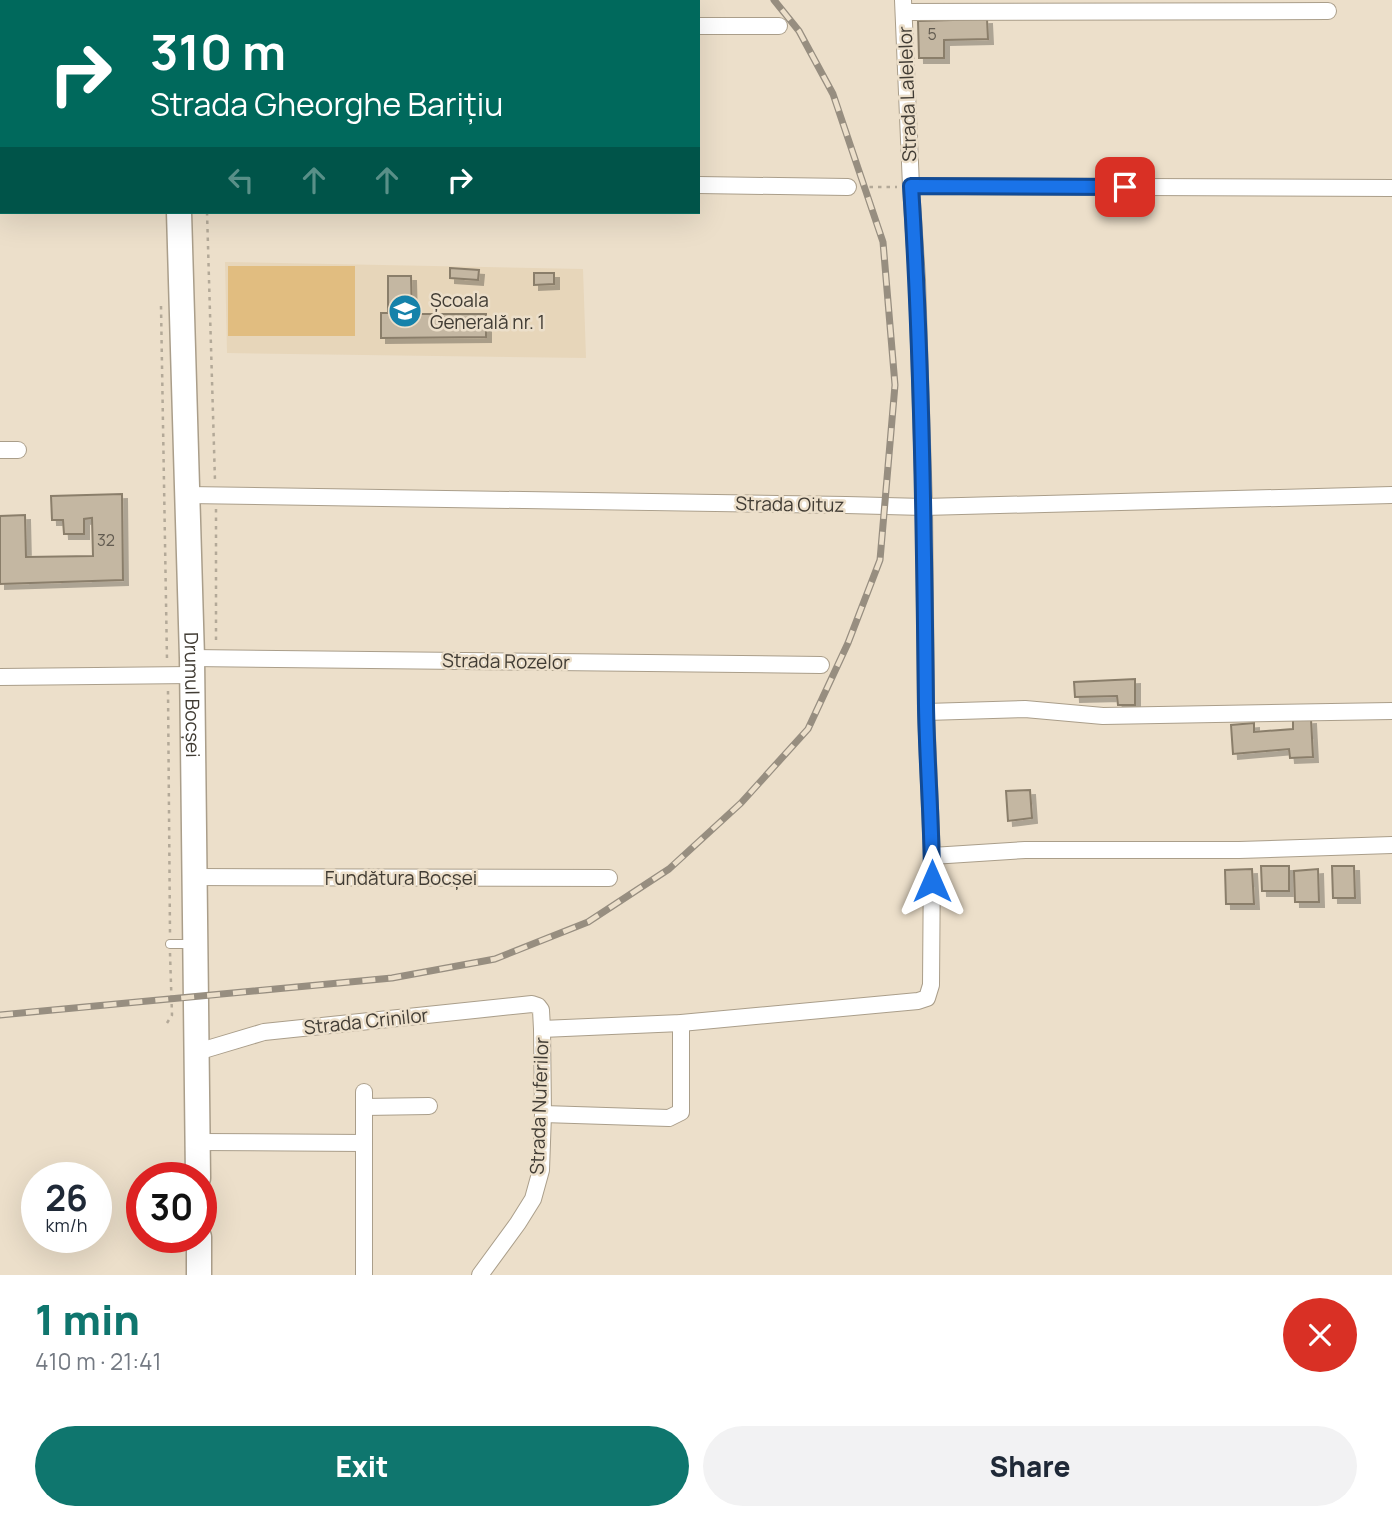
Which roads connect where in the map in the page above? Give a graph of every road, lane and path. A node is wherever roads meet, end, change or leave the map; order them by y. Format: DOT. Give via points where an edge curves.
graph roads {
  1 [pos="903,6"];
  2 [pos="1328,11"];
  3 [pos="700,26"];
  4 [pos="779,26"];
  5 [pos="700,185"];
  6 [pos="911,186"];
  7 [pos="848,187"];
  8 [pos="1392,188"];
  9 [pos="179,214"];
  10 [pos="207,214"];
  11 [pos="160,301"];
  12 [pos="0,450"];
  13 [pos="18,450"];
  14 [pos="188,495"];
  15 [pos="216,495"];
  16 [pos="1392,495"];
  17 [pos="924,507"];
  18 [pos="167,641"];
  19 [pos="200,663"];
  20 [pos="821,665"];
  21 [pos="0,677"];
  22 [pos="168,689"];
  23 [pos="1392,711"];
  24 [pos="926,712"];
  25 [pos="1392,845"];
  26 [pos="932,856"];
  27 [pos="194,877"];
  28 [pos="609,877"];
  29 [pos="170,944"];
  30 [pos="195,944"];
  31 [pos="538,1006"];
  32 [pos="167,1023"];
  33 [pos="681,1023"];
  34 [pos="542,1029"];
  35 [pos="197,1052"];
  36 [pos="429,1106"];
  37 [pos="542,1114"];
  38 [pos="198,1142"];
  39 [pos="364,1143"];
  40 [pos="198,1162"];
  41 [pos="199,1253"];
  42 [pos="200,1275"];
  43 [pos="364,1275"];
  44 [pos="480,1275"];
  1 -- 2 [label="street"];
  1 -- 6 [label="street, Strada Lalelelor"];
  3 -- 4 [label="street"];
  5 -- 7 [label="street"];
  6 -- 7 [label="path"];
  6 -- 8 [label="street"];
  6 -- 17 [label="street, Strada Lalelelor"];
  9 -- 14 [label="main road, Drumul Bocșei"];
  10 -- 15 [label="path"];
  11 -- 18 [label="path"];
  12 -- 13 [label="street"];
  14 -- 15 [label="street, Strada Oituz"];
  14 -- 19 [label="main road, Drumul Bocșei"];
  15 -- 17 [label="street, Strada Oituz"];
  15 -- 19 [label="path"];
  16 -- 17 [label="street, Strada Oituz"];
  17 -- 24 [label="street, Strada Lalelelor"];
  19 -- 20 [label="street, Strada Rozelor"];
  19 -- 21 [label="street, Strada Rozelor"];
  19 -- 27 [label="main road, Drumul Bocșei"];
  22 -- 29 [label="path"];
  23 -- 24 [label="street" via="1103,716 1025,709"];
  24 -- 26 [label="street, Strada Lalelelor"];
  25 -- 26 [label="street" via="1025,850"];
  26 -- 33 [label="street, Strada Lalelelor" via="931,985 927,998"];
  27 -- 28 [label="street, Fundătura Bocșei"];
  27 -- 30 [label="main road, Drumul Bocșei"];
  29 -- 30 [label="lane"];
  29 -- 32 [label="path" via="172,1014"];
  30 -- 35 [label="main road, Drumul Bocșei"];
  31 -- 34 [label="street, Strada Nuferilor"];
  31 -- 35 [label="street, Strada Crinilor" via="264,1032"];
  33 -- 34 [label="street"];
  33 -- 37 [label="street" via="681,1112 669,1118"];
  34 -- 37 [label="street, Strada Nuferilor"];
  35 -- 38 [label="main road, Drumul Bocșei"];
  36 -- 39 [label="street" via="364,1100"];
  37 -- 44 [label="street, Strada Nuferilor" via="541,1170 533,1199"];
  38 -- 39 [label="street"];
  38 -- 40 [label="main road, Drumul Bocșei"];
  39 -- 43 [label="street"];
  41 -- 42 [label="main road"];
}
